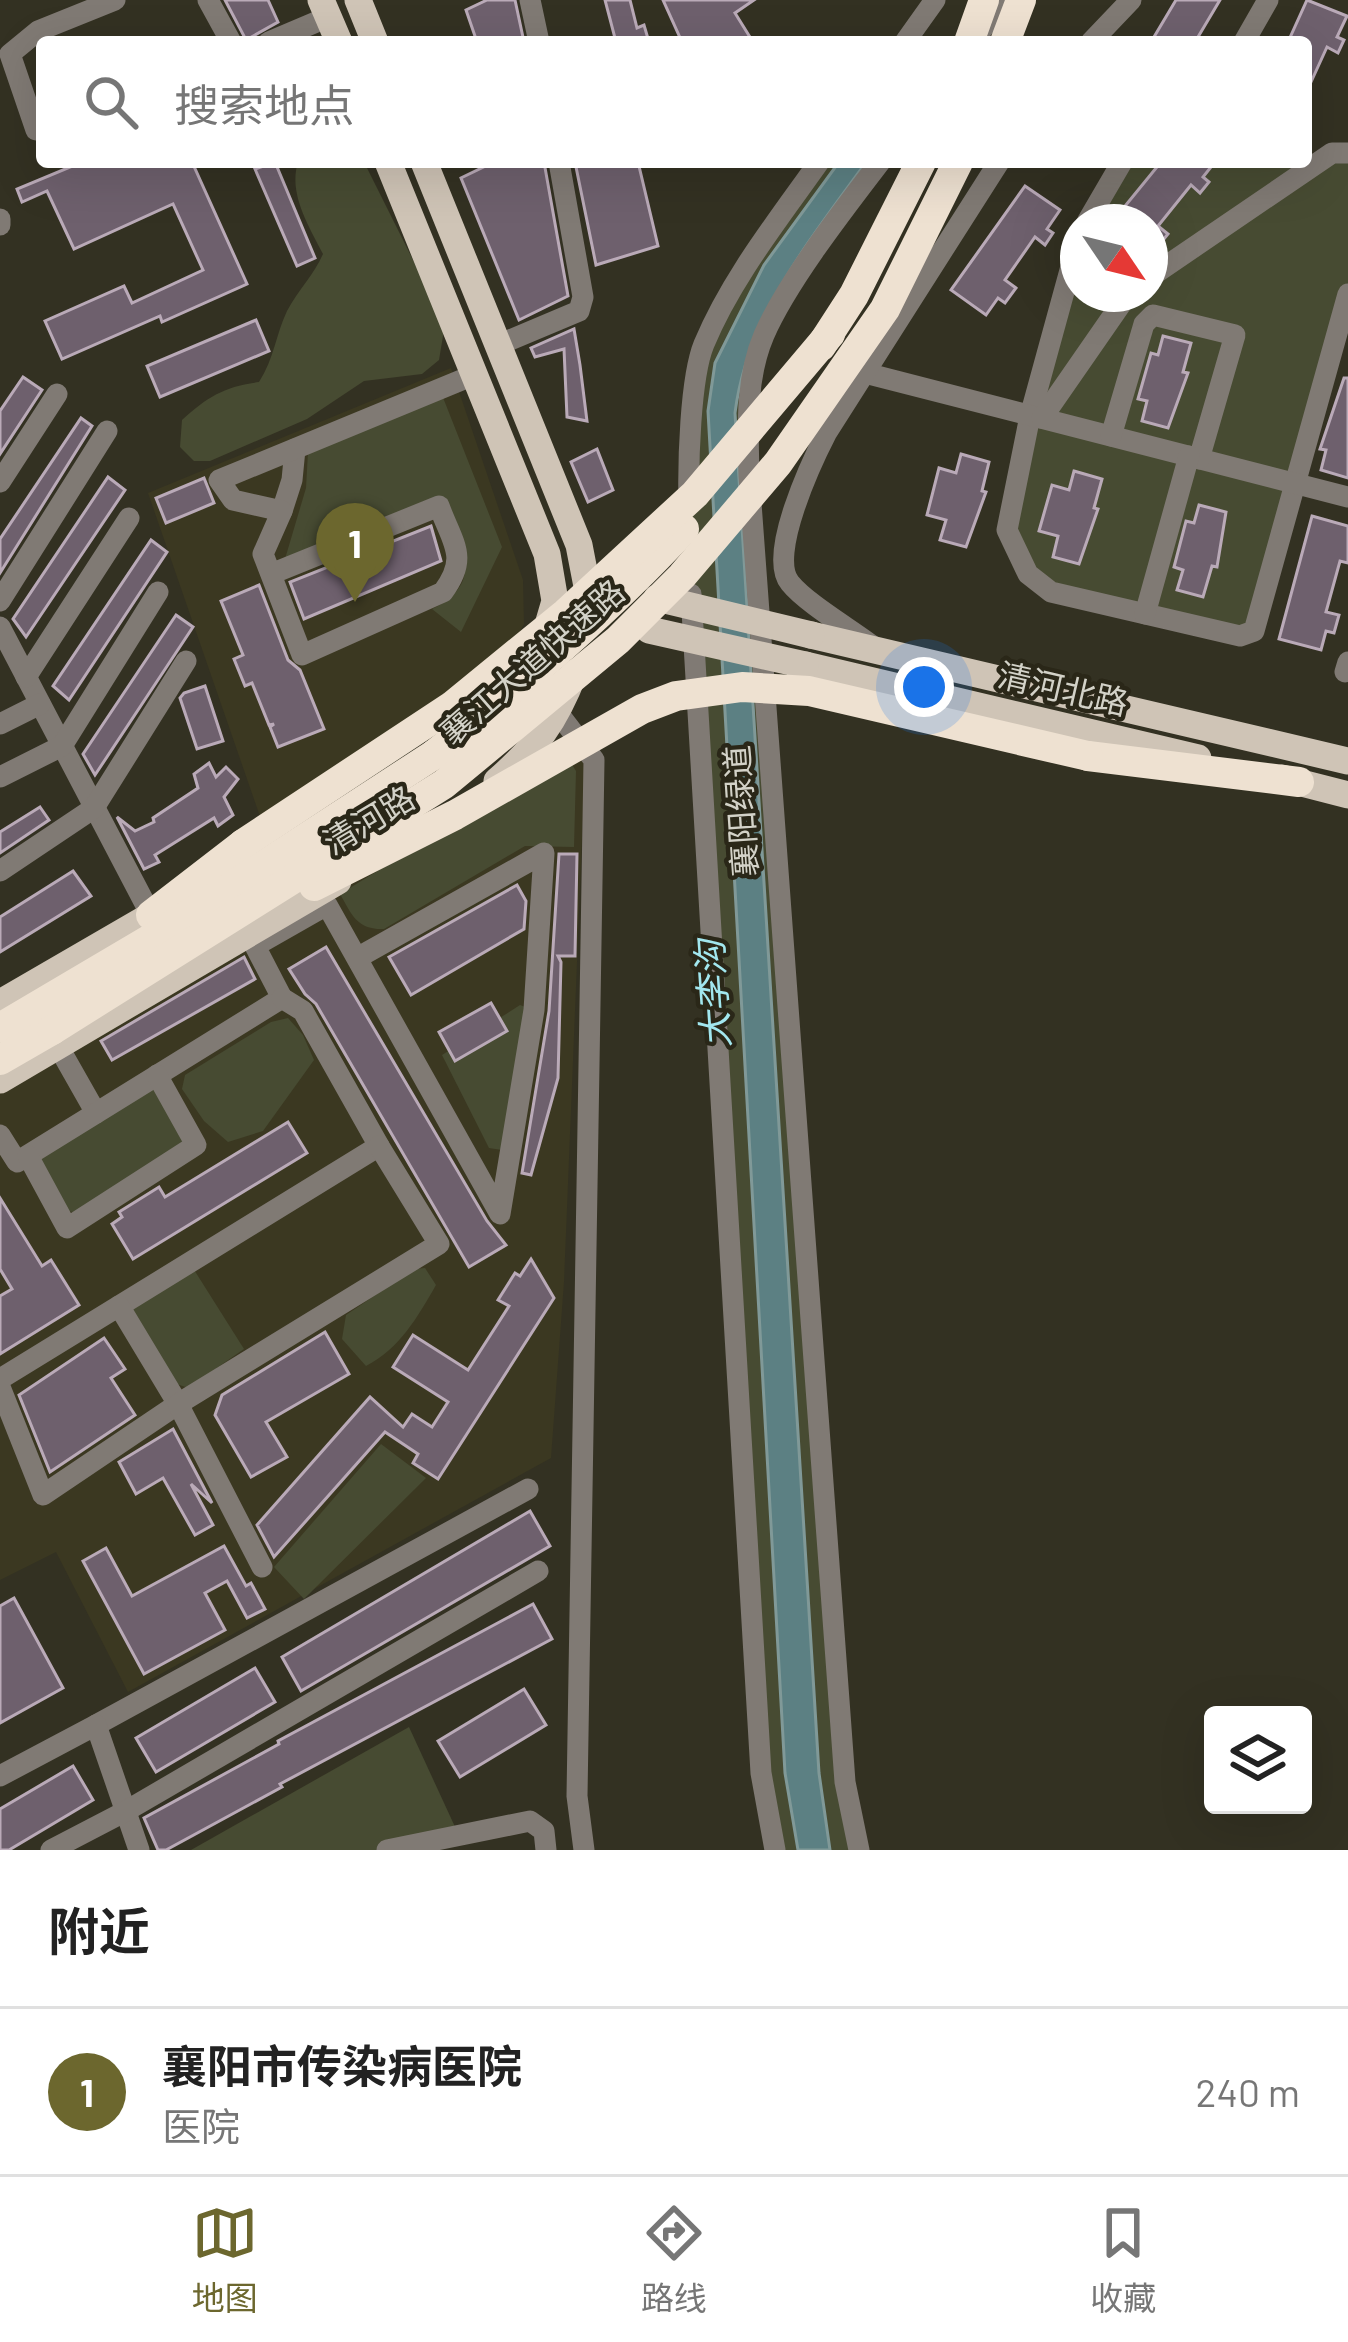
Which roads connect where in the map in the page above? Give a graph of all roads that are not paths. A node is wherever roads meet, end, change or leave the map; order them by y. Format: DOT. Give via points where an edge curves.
graph roads {
  1 [pos="115,0"];
  2 [pos="208,0"];
  3 [pos="358,0"];
  4 [pos="530,0"];
  5 [pos="935,0"];
  6 [pos="984,0"];
  7 [pos="1005,0"];
  8 [pos="1021,0"];
  9 [pos="1131,0"];
  10 [pos="1268,0"];
  11 [pos="329,20"];
  12 [pos="227,36"];
  13 [pos="285,36"];
  14 [pos="373,36"];
  15 [pos="537,36"];
  16 [pos="909,36"];
  17 [pos="973,36"];
  18 [pos="976,36"];
  19 [pos="1007,36"];
  20 [pos="1097,36"];
  21 [pos="1247,36"];
  22 [pos="36,130"];
  23 [pos="1342,150"];
  24 [pos="1312,156"];
  25 [pos="390,168"];
  26 [pos="426,168"];
  27 [pos="561,168"];
  28 [pos="815,168"];
  29 [pos="876,168"];
  30 [pos="918,168"];
  31 [pos="955,168"];
  32 [pos="995,168"];
  33 [pos="1118,168"];
  34 [pos="1098,204"];
  35 [pos="1168,266"];
  36 [pos="1348,294"];
  37 [pos="1061,312"];
  38 [pos="1115,312"];
  39 [pos="830,334"];
  40 [pos="498,345"];
  41 [pos="476,374"];
  42 [pos="865,374"];
  43 [pos="57,394"];
  44 [pos="1036,417"];
  45 [pos="106,431"];
  46 [pos="1111,436"];
  47 [pos="295,449"];
  48 [pos="1194,457"];
  49 [pos="0,482"];
  50 [pos="1292,482"];
  51 [pos="1348,497"];
  52 [pos="282,511"];
  53 [pos="129,518"];
  54 [pos="271,574"];
  55 [pos="552,582"];
  56 [pos="590,589"];
  57 [pos="158,592"];
  58 [pos="0,601"];
  59 [pos="1145,614"];
  60 [pos="588,625"];
  61 [pos="0,627"];
  62 [pos="548,628"];
  63 [pos="879,651"];
  64 [pos="7,658"];
  65 [pos="186,661"];
  66 [pos="26,677"];
  67 [pos="40,704"];
  68 [pos="558,713"];
  69 [pos="0,724"];
  70 [pos="62,746"];
  71 [pos="1348,760"];
  72 [pos="0,777"];
  73 [pos="1299,782"];
  74 [pos="1348,795"];
  75 [pos="94,808"];
  76 [pos="0,871"];
  77 [pos="151,915"];
  78 [pos="357,958"];
  79 [pos="282,998"];
  80 [pos="0,1003"];
  81 [pos="0,1028"];
  82 [pos="55,1038"];
  83 [pos="0,1060"];
  84 [pos="157,1076"];
  85 [pos="0,1080"];
  86 [pos="95,1113"];
  87 [pos="0,1135"];
  88 [pos="379,1146"];
  89 [pos="28,1156"];
  90 [pos="118,1306"];
  91 [pos="0,1383"];
  92 [pos="178,1404"];
  93 [pos="528,1489"];
  94 [pos="262,1568"];
  95 [pos="538,1571"];
  96 [pos="96,1725"];
  97 [pos="0,1776"];
  98 [pos="126,1811"];
  99 [pos="51,1850"];
  100 [pos="139,1850"];
  101 [pos="387,1850"];
  102 [pos="545,1850"];
  103 [pos="584,1850"];
  104 [pos="776,1850"];
  105 [pos="859,1850"];
  1 -- 22 [label="street" via="38,32 10,54"];
  2 -- 12 [label="street"];
  3 -- 14 [label="main road"];
  4 -- 15 [label="street"];
  5 -- 16 [label="street"];
  6 -- 17 [label="highway"];
  7 -- 18 [label="street"];
  8 -- 19 [label="highway"];
  9 -- 20 [label="street"];
  10 -- 21 [label="street"];
  11 -- 13 [label="street"];
  23 -- 24 [label="street"];
  23 -- 35 [label="street"];
  25 -- 41 [label="main road, 清河路"];
  26 -- 40 [label="main road, 清河路"];
  27 -- 40 [label="street" via="579,311"];
  28 -- 104 [label="street" via="756,250 704,345 688,476 761,1773"];
  29 -- 105 [label="street, 襄阳绿道" via="763,337 747,408 845,1782"];
  30 -- 39 [label="highway, 襄江大道快速路, bridge"];
  31 -- 82 [label="highway, 襄江大道快速路, bridge" via="885,309 778,463 618,640 444,784"];
  32 -- 42 [label="street"];
  33 -- 34 [label="street"];
  36 -- 50 [label="street"];
  37 -- 44 [label="street"];
  38 -- 44 [label="street"];
  39 -- 77 [label="highway, bridge" via="695,494 566,613 452,706"];
  39 -- 81 [label="highway, 襄江大道快速路, bridge" via="706,506 557,655 435,754"];
  40 -- 56 [label="main road, 清河路" via="580,544"];
  41 -- 47 [label="street"];
  41 -- 55 [label="main road, 清河路"];
  42 -- 44 [label="street"];
  42 -- 63 [label="street" via="811,464 781,558 788,582"];
  43 -- 49 [label="street"];
  44 -- 46 [label="street"];
  44 -- 59 [label="street" via="1007,530 1028,574 1051,592"];
  45 -- 58 [label="street"];
  46 -- 48 [label="street"];
  46 -- 48 [label="street" via="1153,315 1235,335"];
  47 -- 52 [label="street"];
  47 -- 52 [label="street" via="220,480 233,500"];
  48 -- 50 [label="street"];
  48 -- 59 [label="street"];
  50 -- 51 [label="street"];
  50 -- 59 [label="street" via="1254,631 1240,636"];
  52 -- 54 [label="street" via="263,554"];
  53 -- 66 [label="street"];
  54 -- 54 [label="street" via="302,655 443,592 460,561 439,506"];
  55 -- 56 [label="main road, 清河北路"];
  55 -- 62 [label="main road, 清河路"];
  56 -- 60 [label="main road, 清河路"];
  56 -- 63 [label="main road, 清河北路, bridge"];
  57 -- 70 [label="street"];
  60 -- 62 [label="main road, 清河北路"];
  60 -- 68 [label="main road, 清河路"];
  60 -- 73 [label="main road, 清河北路, bridge" via="805,664"];
  61 -- 64 [label="street"];
  62 -- 77 [label="main road, 清河路" via="515,693 488,716"];
  63 -- 71 [label="main road, 清河北路"];
  64 -- 66 [label="street"];
  65 -- 75 [label="street"];
  66 -- 67 [label="street"];
  67 -- 69 [label="street"];
  67 -- 70 [label="street"];
  68 -- 82 [label="main road, 清河路" via="535,749 490,788"];
  68 -- 103 [label="street" via="594,760 577,1796"];
  70 -- 72 [label="street"];
  70 -- 75 [label="street"];
  73 -- 74 [label="main road, 清河北路"];
  73 -- 82 [label="highway, bridge" via="1088,756 809,692 742,687 676,696 315,885"];
  75 -- 76 [label="street"];
  75 -- 77 [label="street"];
  77 -- 80 [label="main road, 清河路"];
  78 -- 78 [label="street" via="368,978 500,1214 534,1010 544,853"];
  78 -- 79 [label="street" via="327,905 255,946"];
  79 -- 84 [label="street"];
  79 -- 88 [label="street" via="303,1011"];
  82 -- 83 [label="highway, 襄江大道快速路"];
  82 -- 85 [label="main road, 清河路"];
  82 -- 86 [label="street"];
  84 -- 86 [label="street"];
  84 -- 89 [label="street" via="196,1145 67,1228"];
  86 -- 89 [label="street"];
  87 -- 89 [label="street" via="17,1162"];
  88 -- 90 [label="street"];
  88 -- 92 [label="street" via="440,1244"];
  90 -- 91 [label="street"];
  90 -- 92 [label="street"];
  91 -- 92 [label="street" via="44,1495"];
  92 -- 94 [label="street"];
  93 -- 96 [label="street"];
  95 -- 98 [label="street"];
  96 -- 97 [label="street"];
  96 -- 98 [label="street"];
  98 -- 99 [label="street"];
  98 -- 100 [label="street"];
  101 -- 102 [label="street" via="530,1821 544,1831"];
}
